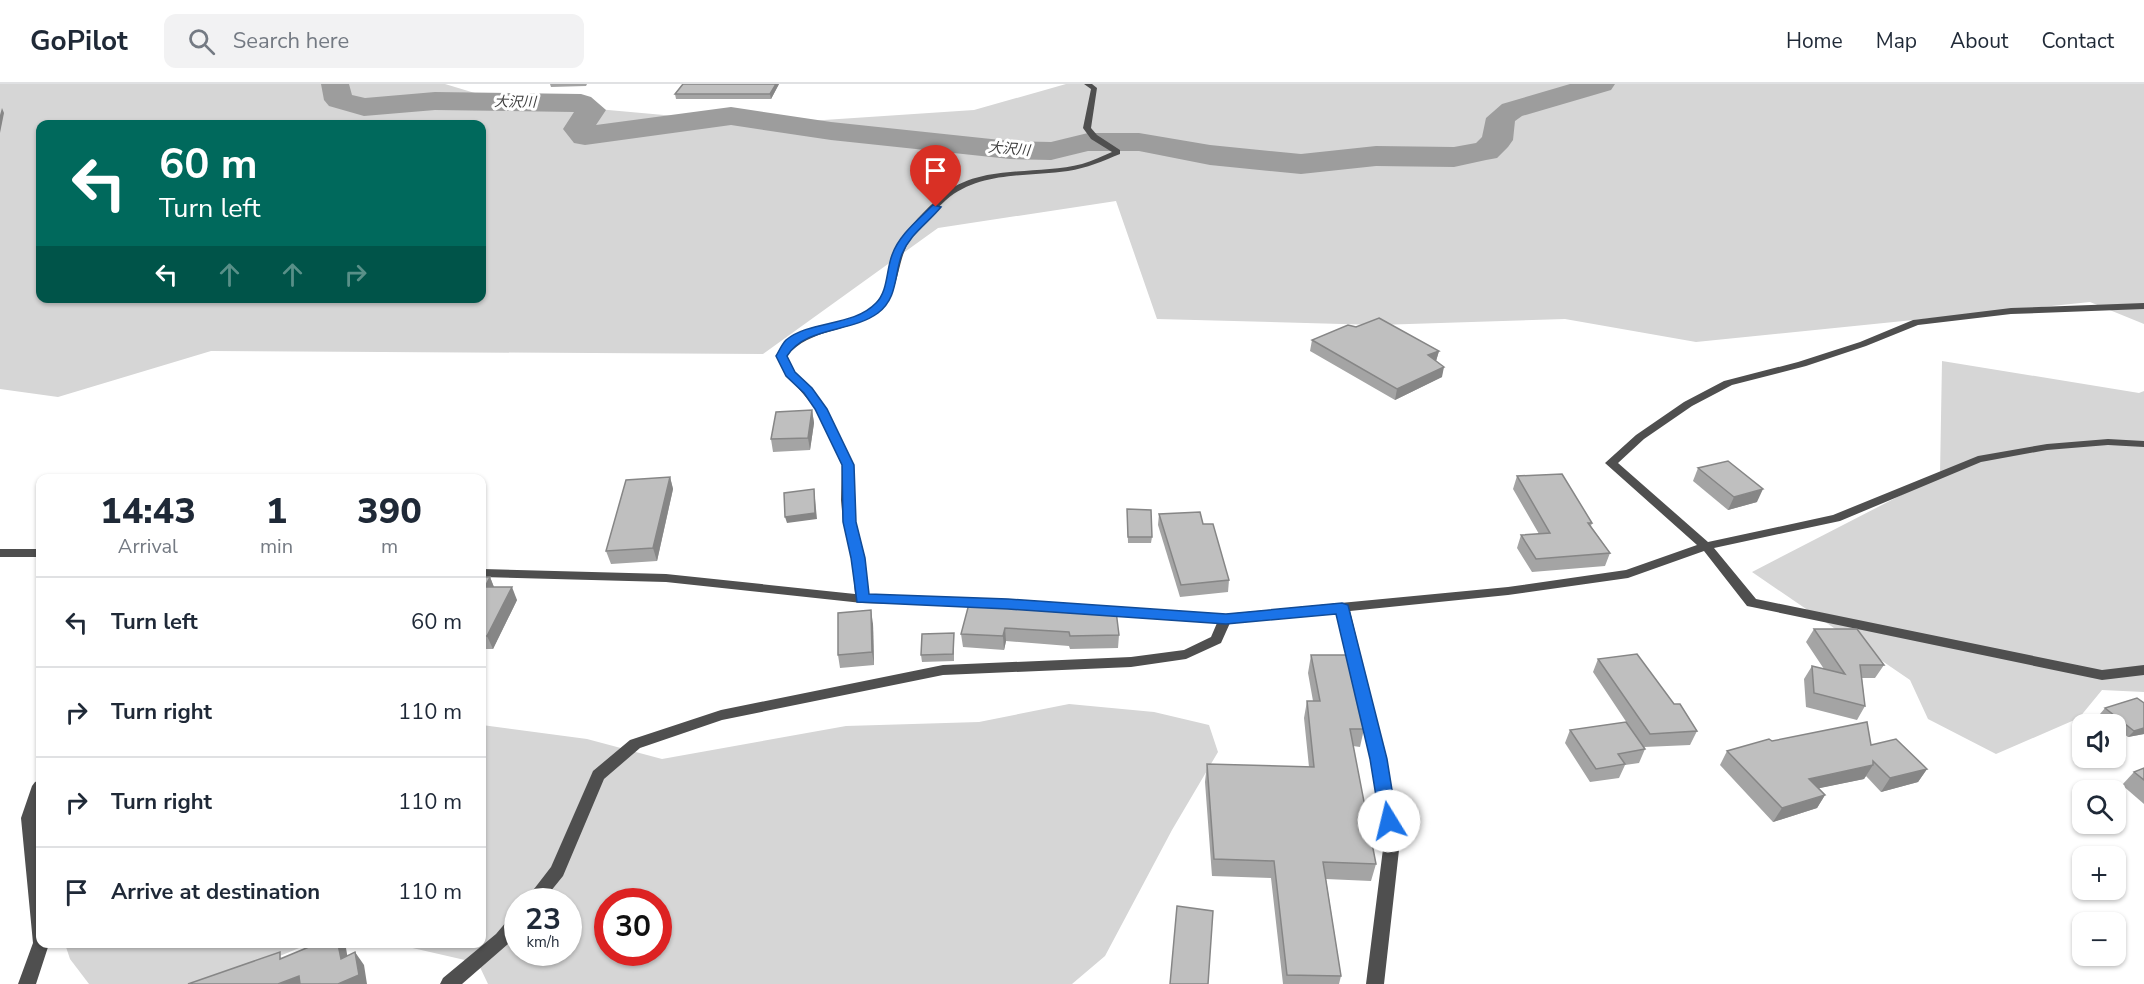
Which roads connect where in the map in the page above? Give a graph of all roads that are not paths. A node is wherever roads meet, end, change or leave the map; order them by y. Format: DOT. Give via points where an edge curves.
graph roads {
  1 [pos="1087,84"];
  2 [pos="2144,306"];
  3 [pos="2144,444"];
  4 [pos="1706,546"];
  5 [pos="0,553"];
  6 [pos="36,554"];
  7 [pos="486,573"];
  8 [pos="862,599"];
  9 [pos="1342,608"];
  10 [pos="1226,619"];
  11 [pos="2144,670"];
  12 [pos="36,798"];
  13 [pos="543,888"];
  14 [pos="36,895"];
  15 [pos="504,937"];
  16 [pos="40,948"];
  17 [pos="27,984"];
  18 [pos="449,984"];
  19 [pos="1375,984"];
  1 -- 8 [label="street" via="1094,88 1087,128 1117,152 1084,166 997,177 950,194 907,236 897,254 882,304 849,322 790,343 782,356 790,373 821,409 848,465 849,522"];
  2 -- 4 [label="street" via="2012,311 1916,322 1802,364 1728,383 1688,404 1640,436 1611,463"];
  3 -- 4 [label="street" via="2108,442 2047,447 1978,459 1836,518"];
  4 -- 9 [label="street" via="1628,574"];
  4 -- 11 [label="street" via="1752,603 2102,675"];
  5 -- 6 [label="street"];
  7 -- 8 [label="street" via="666,578"];
  8 -- 10 [label="street"];
  9 -- 10 [label="street"];
  9 -- 19 [label="street" via="1378,759 1392,841"];
  10 -- 13 [label="street" via="1216,640 1186,654 1131,662 943,670 721,715 635,744 598,775 557,871"];
  12 -- 14 [label="street" via="29,818"];
  15 -- 18 [label="street"];
  16 -- 17 [label="street"];
}
